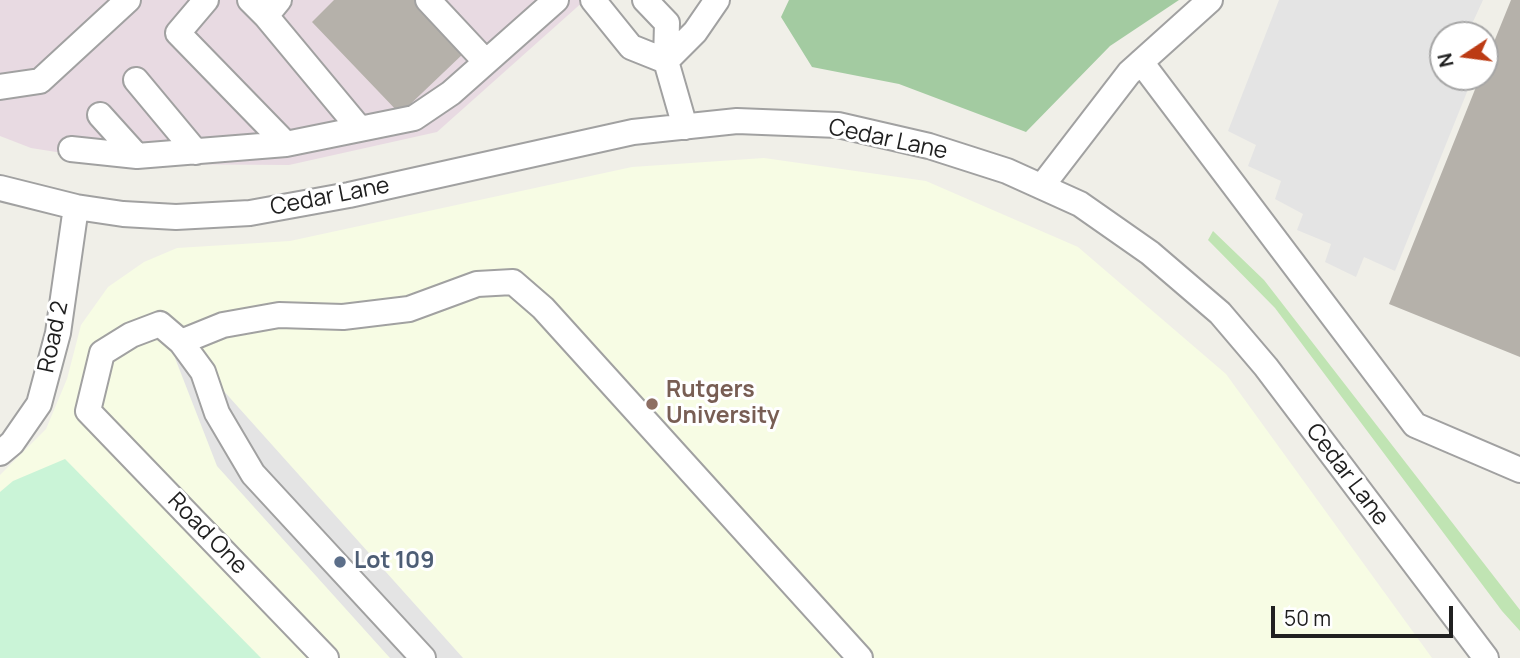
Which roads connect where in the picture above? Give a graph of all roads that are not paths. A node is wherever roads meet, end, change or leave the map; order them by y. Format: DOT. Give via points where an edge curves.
graph roads {
  1 [pos="128,0"];
  2 [pos="206,0"];
  3 [pos="428,0"];
  4 [pos="556,0"];
  5 [pos="593,0"];
  6 [pos="645,0"];
  7 [pos="717,0"];
  8 [pos="1210,0"];
  9 [pos="265,5"];
  10 [pos="666,61"];
  11 [pos="486,62"];
  12 [pos="1141,62"];
  13 [pos="135,80"];
  14 [pos="0,87"];
  15 [pos="100,115"];
  16 [pos="685,127"];
  17 [pos="359,129"];
  18 [pos="286,144"];
  19 [pos="71,149"];
  20 [pos="196,152"];
  21 [pos="137,156"];
  22 [pos="1042,186"];
  23 [pos="0,188"];
  24 [pos="76,207"];
  25 [pos="181,342"];
  26 [pos="0,453"];
  27 [pos="1520,470"];
  28 [pos="326,658"];
  29 [pos="423,658"];
  30 [pos="860,658"];
  31 [pos="1486,658"];
  1 -- 14 [label="street" via="40,80"];
  2 -- 18 [label="street" via="178,33"];
  3 -- 11 [label="street"];
  4 -- 11 [label="street"];
  5 -- 10 [label="street" via="631,47"];
  6 -- 10 [label="street" via="667,23"];
  7 -- 10 [label="street" via="695,32"];
  8 -- 12 [label="street"];
  9 -- 17 [label="street"];
  10 -- 16 [label="street"];
  11 -- 17 [label="street" via="414,118"];
  12 -- 22 [label="street"];
  12 -- 27 [label="street" via="1415,425"];
  13 -- 20 [label="street"];
  15 -- 21 [label="street"];
  16 -- 22 [label="street, Cedar Lane" via="737,121 838,125 929,146"];
  16 -- 24 [label="street, Cedar Lane" via="632,132 250,213 176,217"];
  17 -- 18 [label="street"];
  18 -- 20 [label="street"];
  19 -- 21 [label="street"];
  20 -- 21 [label="street"];
  22 -- 31 [label="street, Cedar Lane" via="1080,204 1150,253 1220,313"];
  23 -- 24 [label="street, Cedar Lane"];
  24 -- 26 [label="street, Road 2" via="58,333 39,404"];
  25 -- 28 [label="street, Road One" via="160,324 102,353 88,411"];
  25 -- 29 [label="street" via="203,372 217,413 253,474"];
  25 -- 30 [label="street" via="223,325 279,315 344,317 409,309 477,284 513,282 553,318"];
}
